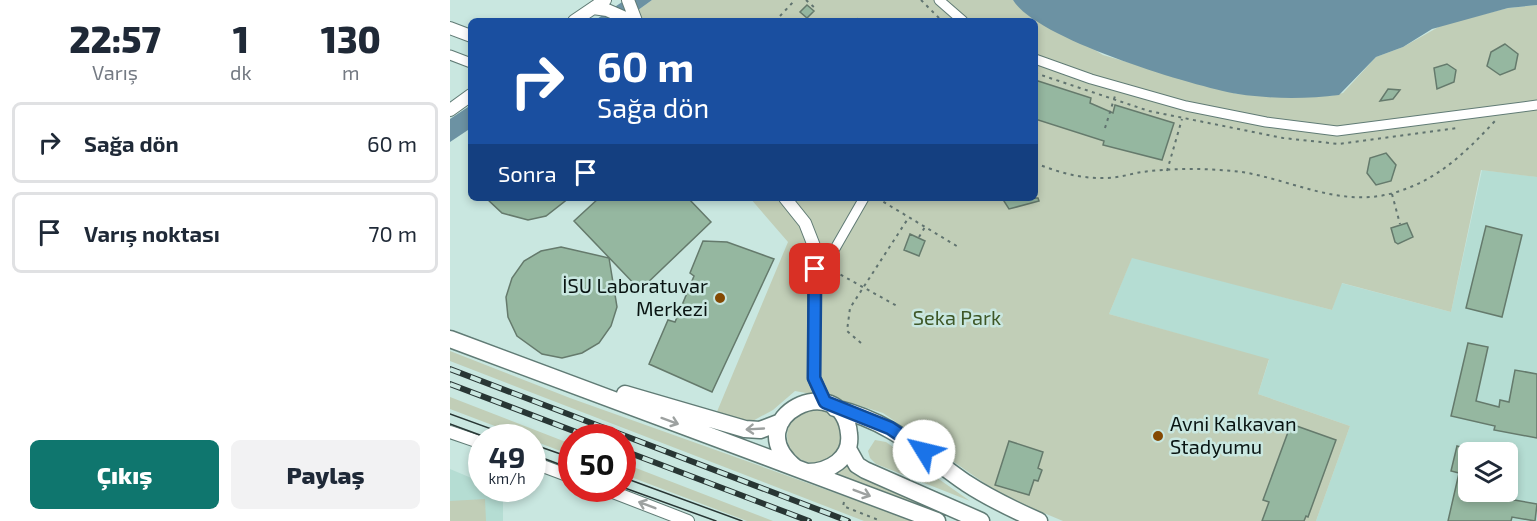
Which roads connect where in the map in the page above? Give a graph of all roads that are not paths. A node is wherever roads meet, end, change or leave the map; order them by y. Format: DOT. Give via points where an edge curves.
graph roads {
  1 [pos="939,0"];
  2 [pos="608,6"];
  3 [pos="630,14"];
  4 [pos="578,18"];
  5 [pos="959,18"];
  6 [pos="450,28"];
  7 [pos="468,35"];
  8 [pos="450,55"];
  9 [pos="1038,60"];
  10 [pos="468,62"];
  11 [pos="468,97"];
  12 [pos="1537,105"];
  13 [pos="450,110"];
  14 [pos="787,201"];
  15 [pos="862,201"];
  16 [pos="820,268"];
  17 [pos="450,339"];
  18 [pos="537,372"];
  19 [pos="814,378"];
  20 [pos="800,403"];
  21 [pos="830,405"];
  22 [pos="781,422"];
  23 [pos="890,428"];
  24 [pos="450,432"];
  25 [pos="468,438"];
  26 [pos="848,445"];
  27 [pos="802,470"];
  28 [pos="636,501"];
  29 [pos="688,521"];
  30 [pos="937,521"];
  31 [pos="981,521"];
  32 [pos="1039,521"];
  1 -- 5 [label="street"];
  2 -- 3 [label="street"];
  2 -- 4 [label="street" via="593,8"];
  6 -- 7 [label="street"];
  8 -- 10 [label="street"];
  9 -- 12 [label="street" via="1186,106 1266,122 1337,130"];
  11 -- 13 [label="street"];
  14 -- 16 [label="street" via="811,233"];
  15 -- 16 [label="street"];
  16 -- 19 [label="street"];
  17 -- 18 [label="main road"];
  22 -- 18 [label="main road, one-way" via="760,430 745,429"];
  18 -- 27 [label="main road, one-way"];
  19 -- 20 [label="street"];
  19 -- 21 [label="street"];
  20 -- 21 [label="main road" via="814,400"];
  20 -- 22 [label="main road"];
  21 -- 23 [label="main road"];
  21 -- 26 [label="main road" via="848,426"];
  22 -- 27 [label="main road" via="777,437 780,449 786,460"];
  23 -- 26 [label="main road" via="866,428"];
  23 -- 32 [label="main road" via="997,502"];
  24 -- 25 [label="street"];
  26 -- 27 [label="main road" via="832,468 820,472"];
  26 -- 31 [label="main road" via="857,465 865,470"];
  27 -- 30 [label="main road, one-way"];
  29 -- 28 [label="street, one-way"];
}
